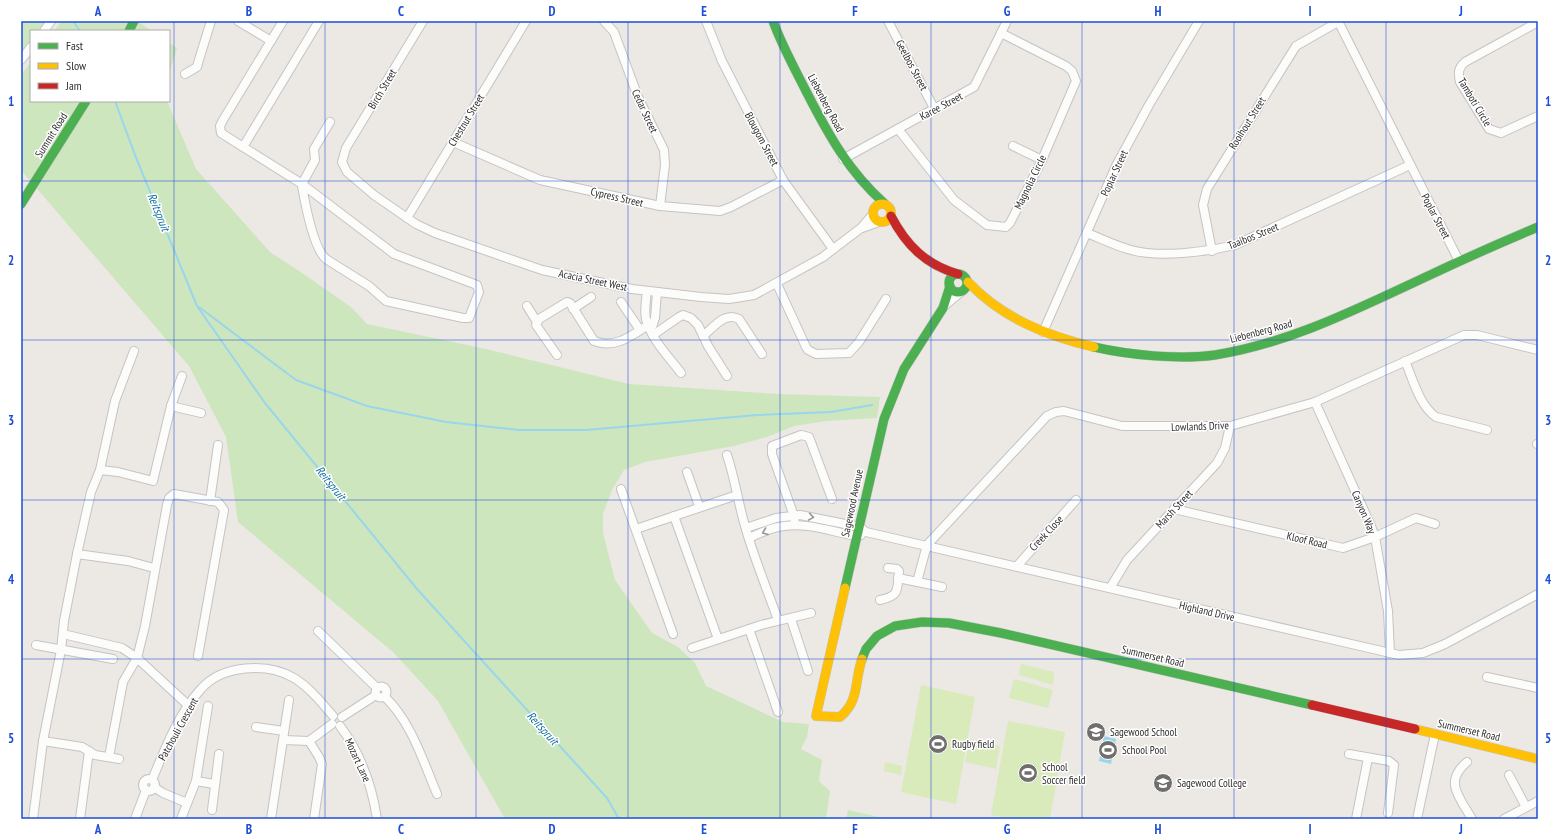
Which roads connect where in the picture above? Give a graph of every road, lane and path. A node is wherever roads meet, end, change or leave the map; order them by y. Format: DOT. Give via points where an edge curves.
graph roads {
  1 [pos="51,21"];
  2 [pos="134,21"];
  3 [pos="211,21"];
  4 [pos="238,21"];
  5 [pos="283,21"];
  6 [pos="319,21"];
  7 [pos="422,21"];
  8 [pos="526,21"];
  9 [pos="604,21"];
  10 [pos="706,21"];
  11 [pos="773,21"];
  12 [pos="888,21"];
  13 [pos="1007,21"];
  14 [pos="1199,21"];
  15 [pos="1338,22"];
  16 [pos="1538,22"];
  17 [pos="45,30"];
  18 [pos="129,30"];
  19 [pos="1001,33"];
  20 [pos="271,41"];
  21 [pos="30,48"];
  22 [pos="21,60"];
  23 [pos="185,74"];
  24 [pos="85,102"];
  25 [pos="935,110"];
  26 [pos="1538,116"];
  27 [pos="330,122"];
  28 [pos="898,129"];
  29 [pos="453,142"];
  30 [pos="243,146"];
  31 [pos="1013,146"];
  32 [pos="342,157"];
  33 [pos="843,158"];
  34 [pos="1042,160"];
  35 [pos="1410,166"];
  36 [pos="783,180"];
  37 [pos="302,184"];
  38 [pos="868,191"];
  39 [pos="884,203"];
  40 [pos="22,205"];
  41 [pos="660,206"];
  42 [pos="891,216"];
  43 [pos="406,218"];
  44 [pos="877,218"];
  45 [pos="1538,227"];
  46 [pos="898,231"];
  47 [pos="1087,234"];
  48 [pos="833,249"];
  49 [pos="1212,251"];
  50 [pos="1459,261"];
  51 [pos="937,267"];
  52 [pos="958,274"];
  53 [pos="968,282"];
  54 [pos="777,284"];
  55 [pos="949,285"];
  56 [pos="647,291"];
  57 [pos="657,292"];
  58 [pos="962,292"];
  59 [pos="591,297"];
  60 [pos="982,297"];
  61 [pos="886,299"];
  62 [pos="646,301"];
  63 [pos="621,302"];
  64 [pos="656,302"];
  65 [pos="527,306"];
  66 [pos="943,308"];
  67 [pos="573,309"];
  68 [pos="537,322"];
  69 [pos="651,329"];
  70 [pos="640,330"];
  71 [pos="1043,332"];
  72 [pos="703,336"];
  73 [pos="1538,350"];
  74 [pos="134,351"];
  75 [pos="762,354"];
  76 [pos="557,355"];
  77 [pos="1405,360"];
  78 [pos="681,373"];
  79 [pos="182,376"];
  80 [pos="727,376"];
  81 [pos="1315,402"];
  82 [pos="171,406"];
  83 [pos="201,413"];
  84 [pos="1230,426"];
  85 [pos="1486,430"];
  86 [pos="218,445"];
  87 [pos="727,455"];
  88 [pos="100,470"];
  89 [pos="687,472"];
  90 [pos="622,489"];
  91 [pos="736,495"];
  92 [pos="832,499"];
  93 [pos="1076,500"];
  94 [pos="210,501"];
  95 [pos="699,506"];
  96 [pos="1174,509"];
  97 [pos="674,516"];
  98 [pos="794,516"];
  99 [pos="1435,524"];
  100 [pos="795,525"];
  101 [pos="746,528"];
  102 [pos="636,529"];
  103 [pos="861,532"];
  104 [pos="1375,537"];
  105 [pos="749,538"];
  106 [pos="926,545"];
  107 [pos="77,554"];
  108 [pos="1017,566"];
  109 [pos="154,568"];
  110 [pos="888,568"];
  111 [pos="898,578"];
  112 [pos="917,582"];
  113 [pos="942,587"];
  114 [pos="1110,588"];
  115 [pos="1538,594"];
  116 [pos="880,600"];
  117 [pos="810,613"];
  118 [pos="791,619"];
  119 [pos="778,620"];
  120 [pos="749,629"];
  121 [pos="318,631"];
  122 [pos="63,634"];
  123 [pos="673,634"];
  124 [pos="718,639"];
  125 [pos="36,646"];
  126 [pos="692,648"];
  127 [pos="61,650"];
  128 [pos="1390,653"];
  129 [pos="198,656"];
  130 [pos="137,658"];
  131 [pos="113,659"];
  132 [pos="808,671"];
  133 [pos="1487,677"];
  134 [pos="1538,688"];
  135 [pos="379,693"];
  136 [pos="289,700"];
  137 [pos="189,706"];
  138 [pos="208,706"];
  139 [pos="778,712"];
  140 [pos="816,716"];
  141 [pos="337,721"];
  142 [pos="256,727"];
  143 [pos="1435,734"];
  144 [pos="284,736"];
  145 [pos="43,741"];
  146 [pos="309,741"];
  147 [pos="89,751"];
  148 [pos="219,754"];
  149 [pos="1349,754"];
  150 [pos="109,757"];
  151 [pos="1368,758"];
  152 [pos="118,759"];
  153 [pos="1538,759"];
  154 [pos="1467,762"];
  155 [pos="1510,775"];
  156 [pos="196,781"];
  157 [pos="153,783"];
  158 [pos="214,784"];
  159 [pos="437,794"];
  160 [pos="1538,801"];
  161 [pos="187,803"];
  162 [pos="1526,807"];
  163 [pos="212,810"];
  164 [pos="1388,813"];
  165 [pos="33,819"];
  166 [pos="80,819"];
  167 [pos="135,819"];
  168 [pos="181,819"];
  169 [pos="271,819"];
  170 [pos="314,819"];
  171 [pos="376,819"];
  172 [pos="1356,819"];
  173 [pos="1417,819"];
  174 [pos="1472,819"];
  175 [pos="1504,819"];
  1 -- 17 [label="street"];
  2 -- 18 [label="street"];
  3 -- 23 [label="street" via="197,67"];
  4 -- 20 [label="street"];
  5 -- 20 [label="street"];
  6 -- 30 [label="street"];
  7 -- 32 [label="street, Birch Street"];
  8 -- 29 [label="street, Chestnut Street"];
  9 -- 41 [label="street, Cedar Street" via="614,32 638,97 664,150 665,165"];
  10 -- 36 [label="street, Blougom Street" via="722,61"];
  11 -- 33 [label="street, Liebenberg Road" via="794,69"];
  12 -- 25 [label="street, Geelbos Street"];
  13 -- 19 [label="street, Karee Street"];
  14 -- 47 [label="street, Poplar Street" via="1141,118 1116,166"];
  15 -- 35 [label="street, Poplar Street"];
  15 -- 49 [label="street, Rooihout Street" via="1296,46 1207,189 1203,205"];
  16 -- 26 [label="street, Tamboti Circle" via="1465,62 1458,73 1460,82 1489,129 1501,133"];
  19 -- 25 [label="street, Karee Street" via="974,87"];
  19 -- 34 [label="street, Magnolia Circle" via="1066,66 1075,76 1075,86"];
  20 -- 30 [label="street" via="220,126 222,134"];
  21 -- 22 [label="street"];
  24 -- 40 [label="street, Summit Road"];
  25 -- 28 [label="street, Karee Street"];
  27 -- 37 [label="street" via="314,149 316,159"];
  28 -- 33 [label="street, Karee Street"];
  28 -- 34 [label="street, Magnolia Circle" via="954,200 987,225 996,227 1006,227 1010,223"];
  29 -- 41 [label="street, Cypress Street" via="540,180"];
  29 -- 43 [label="street, Chestnut Street"];
  30 -- 37 [label="street"];
  31 -- 34 [label="street"];
  32 -- 43 [label="street, Acacia Street West" via="342,165 347,172"];
  33 -- 38 [label="street, Liebenberg Road"];
  35 -- 49 [label="street, Taaibos Street" via="1240,243"];
  35 -- 50 [label="street, Poplar Street"];
  36 -- 41 [label="street, Cypress Street" via="720,211"];
  36 -- 48 [label="street, Blougom Street"];
  37 -- 37 [label="street" via="394,254 477,285 479,292 470,316 463,318 387,302 369,286 326,259 316,246"];
  38 -- 39 [label="street, Liebenberg Road"];
  38 -- 44 [label="street, Liebenberg Road"];
  39 -- 42 [label="street" via="890,207"];
  39 -- 44 [label="street" via="875,207"];
  42 -- 44 [label="street" via="888,220"];
  42 -- 46 [label="street"];
  43 -- 56 [label="street, Acacia Street West" via="435,233 542,270"];
  44 -- 46 [label="street"];
  44 -- 48 [label="street, Acacia Street West"];
  45 -- 50 [label="street, Liebenberg Road"];
  46 -- 51 [label="street" via="918,253"];
  47 -- 49 [label="street, Taaibos Street" via="1131,250 1151,253"];
  47 -- 71 [label="street, Poplar Street"];
  48 -- 54 [label="street, Acacia Street West"];
  50 -- 71 [label="street, Liebenberg Road" via="1324,324 1251,348 1212,355 1154,357 1117,353"];
  51 -- 52 [label="street"];
  51 -- 55 [label="street"];
  52 -- 53 [label="street" via="965,277"];
  52 -- 55 [label="street" via="953,276"];
  53 -- 58 [label="street"];
  53 -- 60 [label="street, Liebenberg Road"];
  54 -- 57 [label="street, Acacia Street West" via="754,295 734,299"];
  54 -- 61 [label="street" via="806,347 816,354 843,355 853,351"];
  55 -- 58 [label="street" via="953,291"];
  55 -- 66 [label="street, Sagewood Avenue"];
  56 -- 57 [label="street, Acacia Street West"];
  56 -- 62 [label="street"];
  57 -- 64 [label="street"];
  58 -- 60 [label="street, Liebenberg Road"];
  58 -- 66 [label="street, Sagewood Avenue"];
  59 -- 67 [label="street"];
  60 -- 71 [label="street, Liebenberg Road"];
  62 -- 64 [label="street"];
  62 -- 69 [label="street" via="646,318"];
  63 -- 70 [label="street"];
  64 -- 69 [label="street"];
  65 -- 68 [label="street"];
  66 -- 103 [label="street, Sagewood Avenue" via="904,369 891,396 880,431"];
  67 -- 68 [label="street" via="570,303 563,304"];
  67 -- 70 [label="street" via="598,342 619,342"];
  68 -- 76 [label="street" via="538,329"];
  69 -- 70 [label="street"];
  69 -- 72 [label="street" via="683,315 691,318"];
  69 -- 78 [label="street"];
  72 -- 75 [label="street" via="725,317 735,316"];
  72 -- 80 [label="street"];
  73 -- 77 [label="street, Lowlands Drive" via="1470,334"];
  74 -- 88 [label="street" via="115,401"];
  77 -- 81 [label="street, Lowlands Drive"];
  77 -- 85 [label="street" via="1423,401 1432,414"];
  79 -- 82 [label="street"];
  81 -- 84 [label="street, Lowlands Drive"];
  81 -- 104 [label="street, Canyon Way"];
  82 -- 83 [label="street"];
  82 -- 88 [label="street" via="153,481"];
  84 -- 96 [label="street, Marsh Street" via="1222,456"];
  84 -- 106 [label="street, Lowlands Drive" via="1122,426 1075,413 1056,412 1046,416"];
  86 -- 94 [label="street"];
  87 -- 91 [label="street" via="736,484"];
  88 -- 107 [label="street"];
  89 -- 95 [label="street"];
  90 -- 102 [label="street"];
  91 -- 95 [label="street"];
  91 -- 101 [label="street"];
  92 -- 98 [label="street" via="808,437 801,435 774,445 771,449 772,454"];
  93 -- 108 [label="street, Creek Close"];
  94 -- 109 [label="street" via="182,494 174,494 169,498"];
  94 -- 129 [label="street" via="218,502 224,510 224,515"];
  95 -- 97 [label="street"];
  96 -- 104 [label="street, Kloof Road" via="1343,548"];
  96 -- 114 [label="street, Marsh Street" via="1127,560"];
  97 -- 102 [label="street"];
  97 -- 124 [label="street"];
  98 -- 100 [label="street"];
  98 -- 101 [label="street" via="776,518"];
  98 -- 103 [label="street, one-way" via="812,517"];
  99 -- 104 [label="street, Kloof Road" via="1416,518"];
  100 -- 103 [label="street"];
  100 -- 105 [label="street, one-way" via="777,528"];
  101 -- 105 [label="street"];
  102 -- 123 [label="street"];
  103 -- 106 [label="street, Highland Drive"];
  103 -- 140 [label="street, Sagewood Avenue"];
  104 -- 128 [label="street, Canyon Way" via="1388,611"];
  105 -- 119 [label="street"];
  106 -- 108 [label="street, Highland Drive"];
  106 -- 112 [label="street"];
  107 -- 109 [label="street"];
  107 -- 122 [label="street"];
  108 -- 114 [label="street, Highland Drive"];
  109 -- 130 [label="street"];
  110 -- 111 [label="street" via="899,570"];
  111 -- 112 [label="street"];
  111 -- 116 [label="street" via="894,596"];
  112 -- 113 [label="street"];
  114 -- 128 [label="street, Highland Drive"];
  115 -- 128 [label="street, Highland Drive" via="1467,633 1423,653"];
  117 -- 118 [label="street"];
  118 -- 119 [label="street"];
  118 -- 132 [label="street"];
  119 -- 120 [label="street"];
  120 -- 124 [label="street"];
  120 -- 139 [label="street"];
  121 -- 135 [label="street"];
  122 -- 127 [label="street"];
  122 -- 130 [label="street" via="117,646"];
  124 -- 126 [label="street"];
  125 -- 127 [label="street"];
  127 -- 131 [label="street"];
  127 -- 145 [label="street"];
  130 -- 137 [label="street"];
  130 -- 150 [label="street" via="122,685"];
  133 -- 134 [label="street"];
  135 -- 141 [label="street"];
  135 -- 159 [label="street" via="394,705 408,726"];
  136 -- 144 [label="street"];
  137 -- 141 [label="street, Patchouli Crescent" via="202,688 219,675 235,670 270,669 295,678"];
  137 -- 157 [label="street, Patchouli Crescent" via="172,736"];
  138 -- 156 [label="street"];
  140 -- 143 [label="street, Summerset Road" via="836,718 848,710 862,656 874,638 898,625 940,622 983,628"];
  141 -- 146 [label="street"];
  141 -- 171 [label="street, Mozart Lane" via="364,768 371,787"];
  142 -- 144 [label="street"];
  143 -- 153 [label="street, Summerset Road"];
  143 -- 173 [label="street"];
  144 -- 146 [label="street"];
  144 -- 169 [label="street"];
  145 -- 147 [label="street" via="82,747"];
  145 -- 165 [label="street"];
  146 -- 170 [label="street" via="322,764"];
  147 -- 150 [label="street"];
  147 -- 166 [label="street"];
  148 -- 158 [label="street"];
  149 -- 151 [label="street"];
  150 -- 152 [label="street"];
  151 -- 164 [label="street" via="1389,761 1394,765"];
  151 -- 172 [label="street"];
  154 -- 174 [label="street" via="1456,773 1455,789"];
  155 -- 162 [label="street"];
  156 -- 158 [label="street"];
  156 -- 161 [label="street"];
  157 -- 161 [label="street" via="163,793"];
  157 -- 167 [label="street" via="150,791 146,790"];
  158 -- 163 [label="street"];
  160 -- 162 [label="street"];
  161 -- 168 [label="street"];
  162 -- 175 [label="street"];
}
